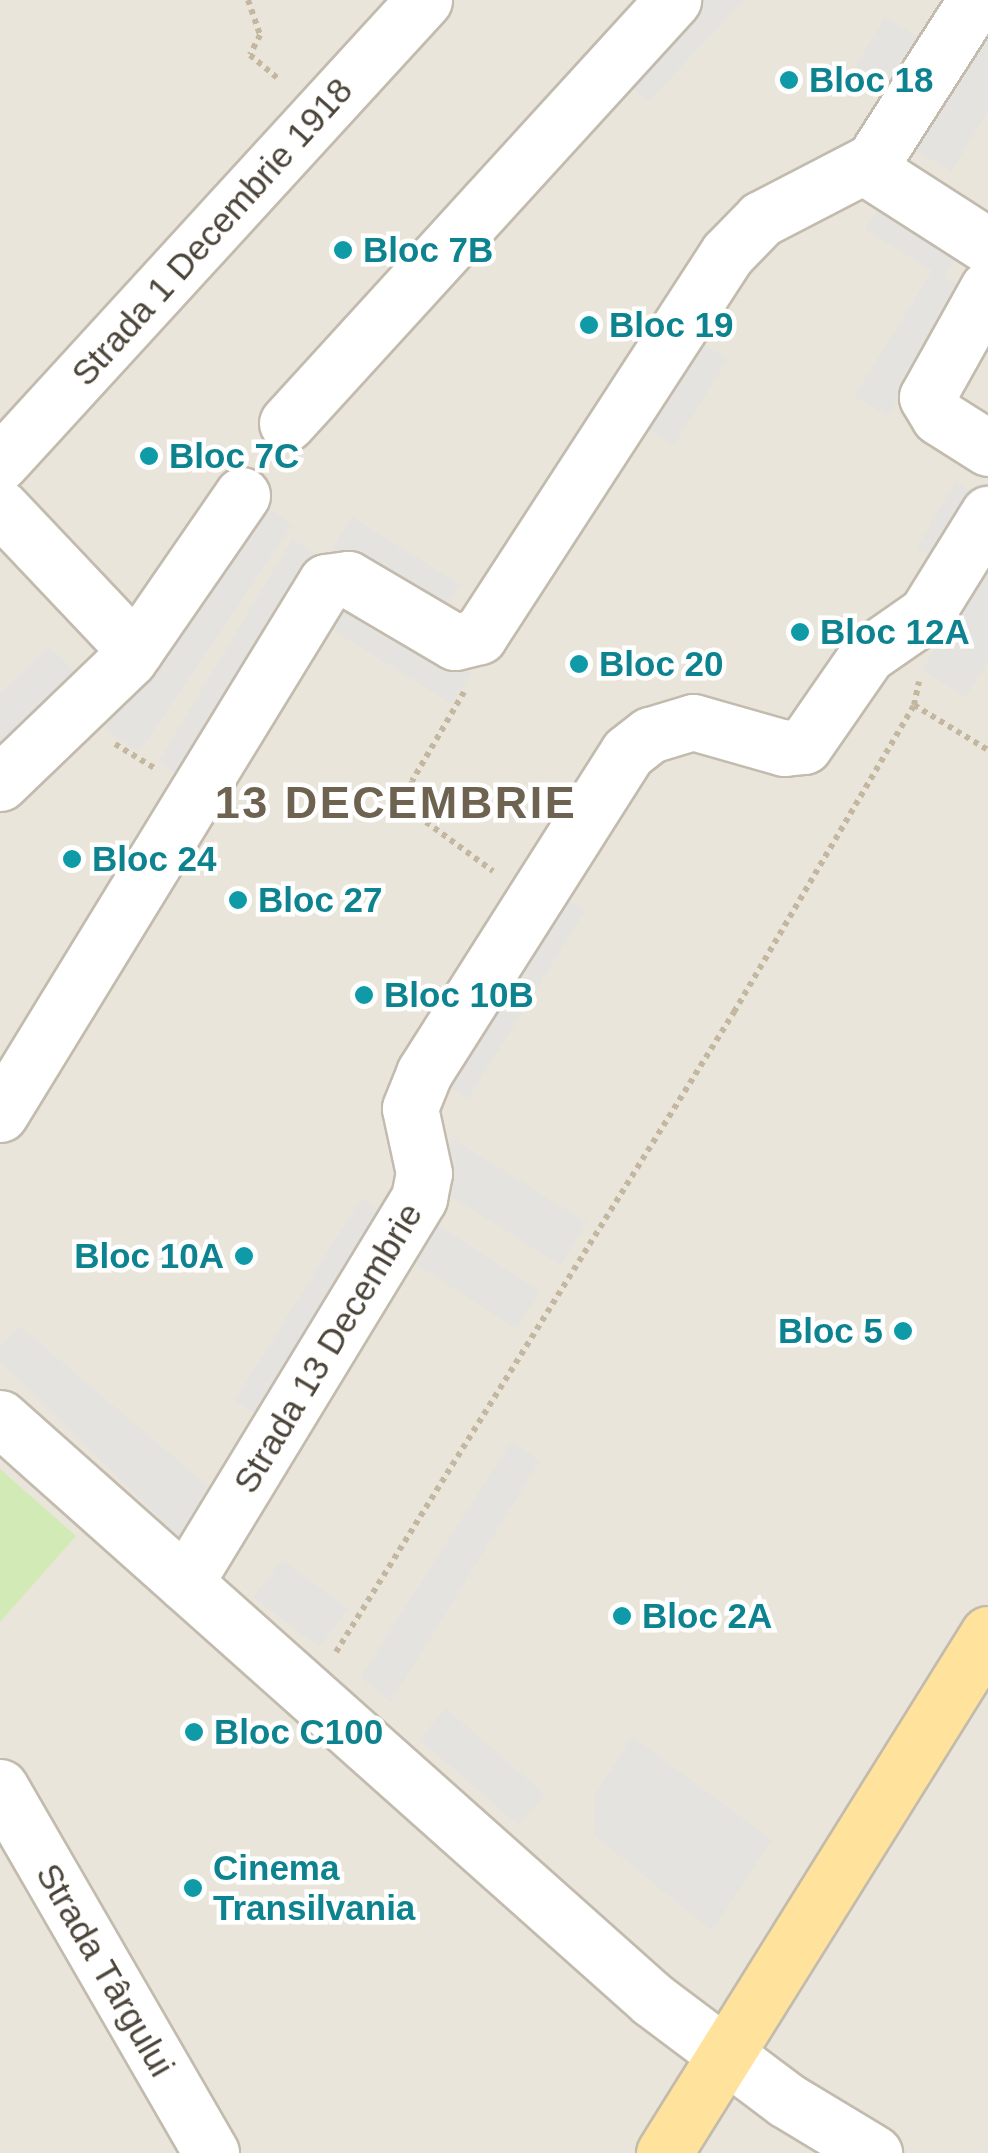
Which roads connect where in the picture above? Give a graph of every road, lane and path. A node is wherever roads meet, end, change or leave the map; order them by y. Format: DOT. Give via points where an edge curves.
graph roads {
  1 [pos="248,0"];
  2 [pos="424,0"];
  3 [pos="674,0"];
  4 [pos="976,0"];
  5 [pos="289,89"];
  6 [pos="865,167"];
  7 [pos="988,246"];
  8 [pos="988,288"];
  9 [pos="287,423"];
  10 [pos="988,448"];
  11 [pos="0,463"];
  12 [pos="242,495"];
  13 [pos="0,506"];
  14 [pos="988,514"];
  15 [pos="934,603"];
  16 [pos="472,641"];
  17 [pos="135,650"];
  18 [pos="914,704"];
  19 [pos="72,717"];
  20 [pos="988,750"];
  21 [pos="0,782"];
  22 [pos="198,794"];
  23 [pos="535,901"];
  24 [pos="0,1114"];
  25 [pos="0,1418"];
  26 [pos="185,1583"];
  27 [pos="988,1634"];
  28 [pos="309,1694"];
  29 [pos="0,1787"];
  30 [pos="726,2055"];
  31 [pos="210,2153"];
  32 [pos="664,2153"];
  33 [pos="874,2153"];
  1 -- 5 [label="path" via="260,35 250,55"];
  2 -- 11 [label="street, Strada 1 Decembrie 1918"];
  3 -- 9 [label="street"];
  4 -- 6 [label="street"];
  6 -- 7 [label="street"];
  6 -- 16 [label="street" via="761,219 736,244"];
  8 -- 10 [label="street" via="927,397 939,417"];
  12 -- 17 [label="street"];
  13 -- 17 [label="street"];
  14 -- 15 [label="street, Strada 13 Decembrie"];
  15 -- 18 [label="path"];
  15 -- 23 [label="street, Strada 13 Decembrie" via="867,654 804,746 784,748 693,722 639,742"];
  16 -- 22 [label="street" via="448,639 333,576"];
  16 -- 23 [label="path" via="473,675 412,781 410,799 418,816"];
  17 -- 19 [label="street"];
  18 -- 20 [label="path"];
  18 -- 28 [label="path" via="734,1012"];
  19 -- 21 [label="street"];
  19 -- 22 [label="path"];
  22 -- 24 [label="street"];
  23 -- 26 [label="street, Strada 13 Decembrie" via="412,1099 411,1126 424,1173 419,1198"];
  25 -- 26 [label="street"];
  26 -- 28 [label="street"];
  27 -- 30 [label="main road"];
  28 -- 30 [label="street" via="653,2000"];
  29 -- 31 [label="street, Strada Târgului"];
  30 -- 32 [label="main road"];
  30 -- 33 [label="street"];
}
